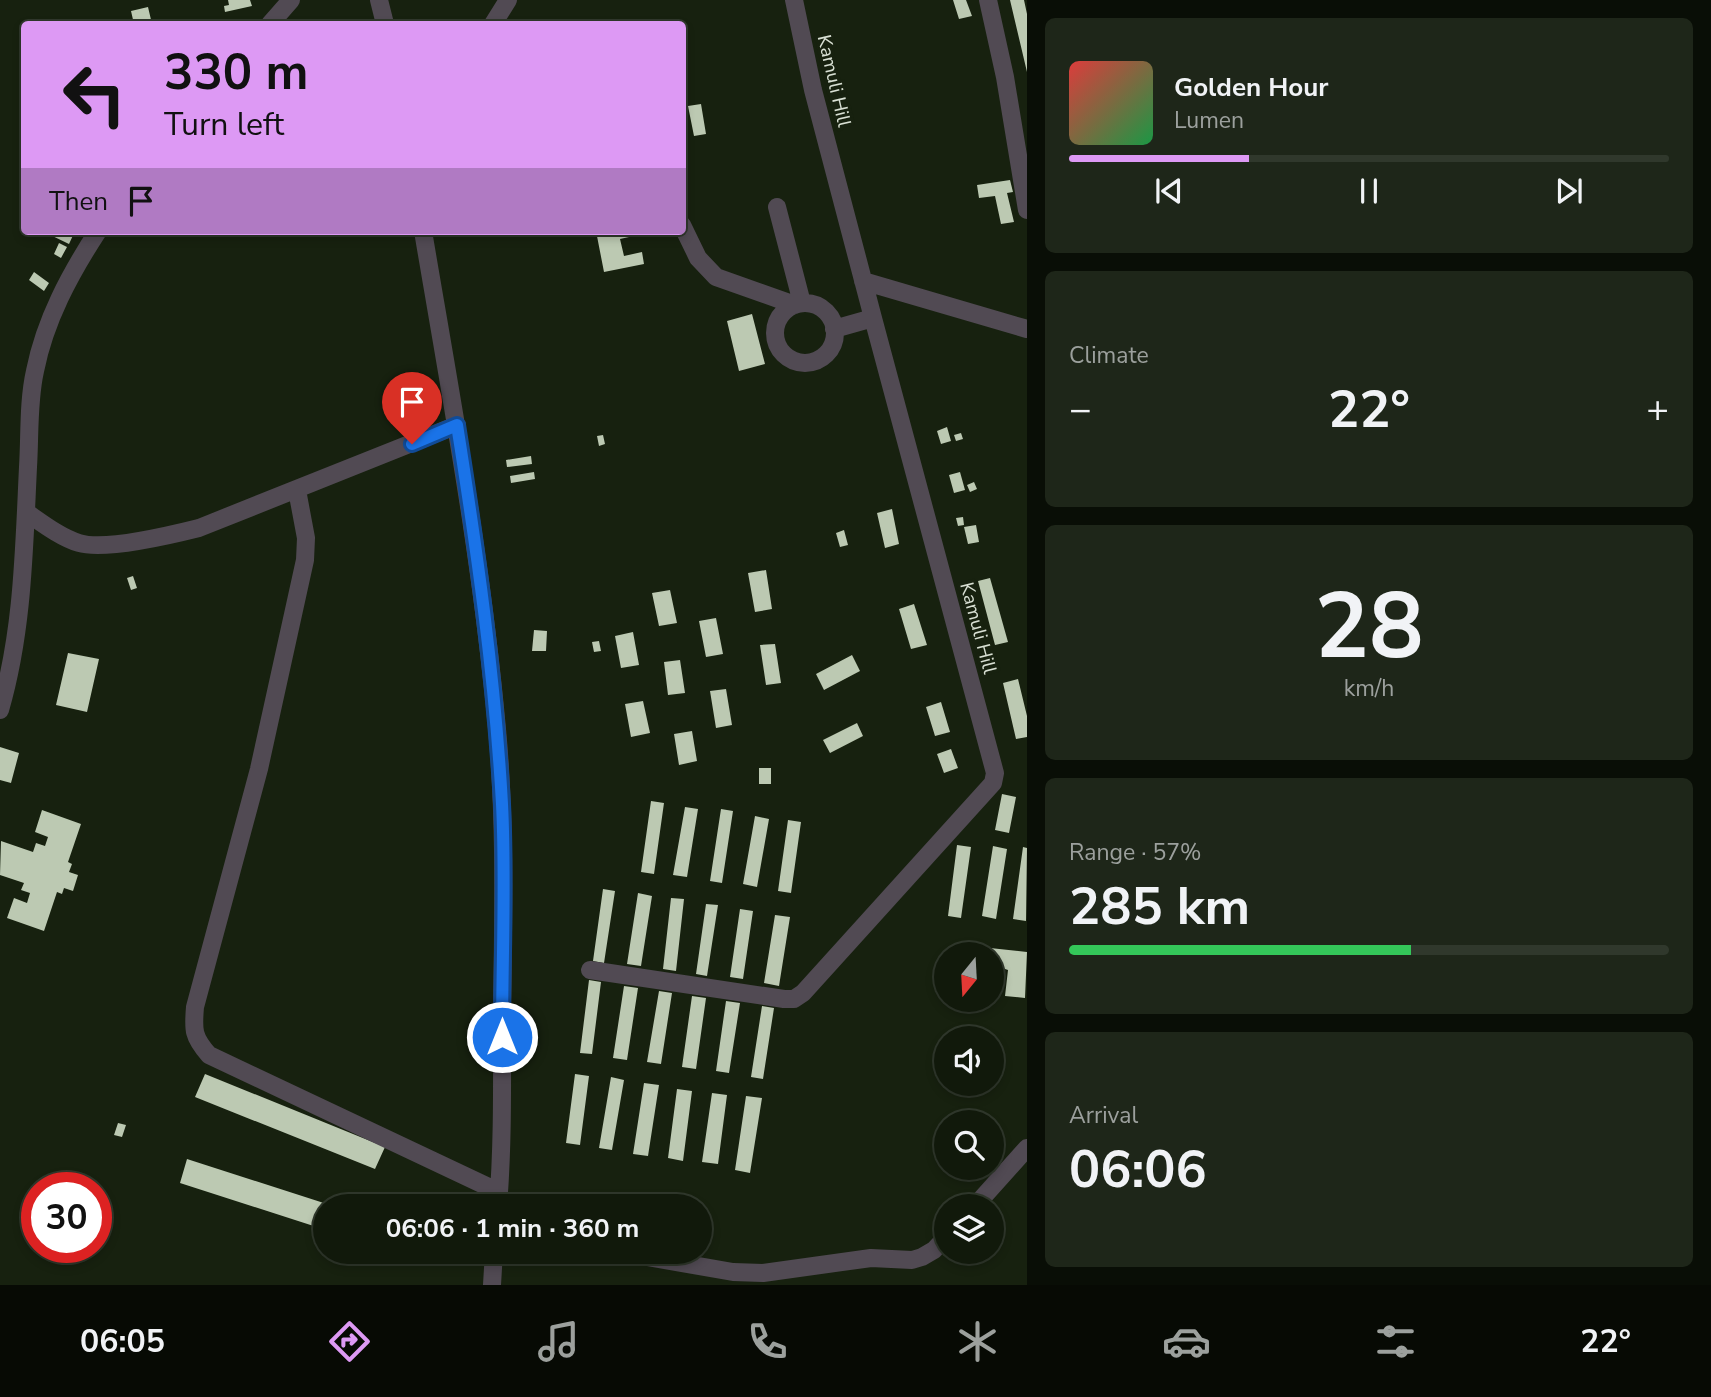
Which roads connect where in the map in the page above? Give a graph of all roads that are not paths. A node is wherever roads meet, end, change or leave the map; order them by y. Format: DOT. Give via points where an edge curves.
graph roads {
  1 [pos="290,0"];
  2 [pos="379,0"];
  3 [pos="508,0"];
  4 [pos="794,0"];
  5 [pos="988,0"];
  6 [pos="272,21"];
  7 [pos="384,21"];
  8 [pos="495,21"];
  9 [pos="777,207"];
  10 [pos="1027,210"];
  11 [pos="686,233"];
  12 [pos="95,235"];
  13 [pos="424,235"];
  14 [pos="863,281"];
  15 [pos="799,304"];
  16 [pos="873,318"];
  17 [pos="834,329"];
  18 [pos="1027,329"];
  19 [pos="457,425"];
  20 [pos="298,490"];
  21 [pos="26,512"];
  22 [pos="0,710"];
  23 [pos="590,970"];
  24 [pos="1027,1148"];
  25 [pos="489,1194"];
  26 [pos="499,1194"];
  27 [pos="986,1194"];
  28 [pos="934,1250"];
  29 [pos="494,1264"];
  30 [pos="687,1264"];
  31 [pos="492,1285"];
  1 -- 6 [label="street"];
  2 -- 7 [label="street"];
  3 -- 8 [label="street"];
  4 -- 14 [label="street, Kamuli Hill"];
  5 -- 10 [label="street"];
  9 -- 15 [label="street"];
  11 -- 15 [label="street" via="698,258 716,277"];
  12 -- 21 [label="street" via="57,304 41,346 31,399"];
  13 -- 19 [label="street"];
  14 -- 16 [label="street, Kamuli Hill"];
  14 -- 18 [label="street"];
  15 -- 17 [label="street" via="823,310"];
  15 -- 17 [label="street" via="783,313 775,326 776,340 787,357 806,363 820,358 830,349"];
  16 -- 17 [label="street"];
  16 -- 23 [label="street, Kamuli Hill" via="995,773 993,783 794,999"];
  19 -- 20 [label="street"];
  19 -- 26 [label="street" via="484,618 502,807"];
  20 -- 21 [label="street" via="186,531 97,544 68,539"];
  20 -- 25 [label="street" via="305,560 259,769 193,1028 197,1042 209,1055"];
  21 -- 22 [label="street" via="22,595"];
  24 -- 27 [label="street"];
  28 -- 30 [label="street" via="912,1260 871,1258 763,1273"];
  29 -- 31 [label="street"];
}
